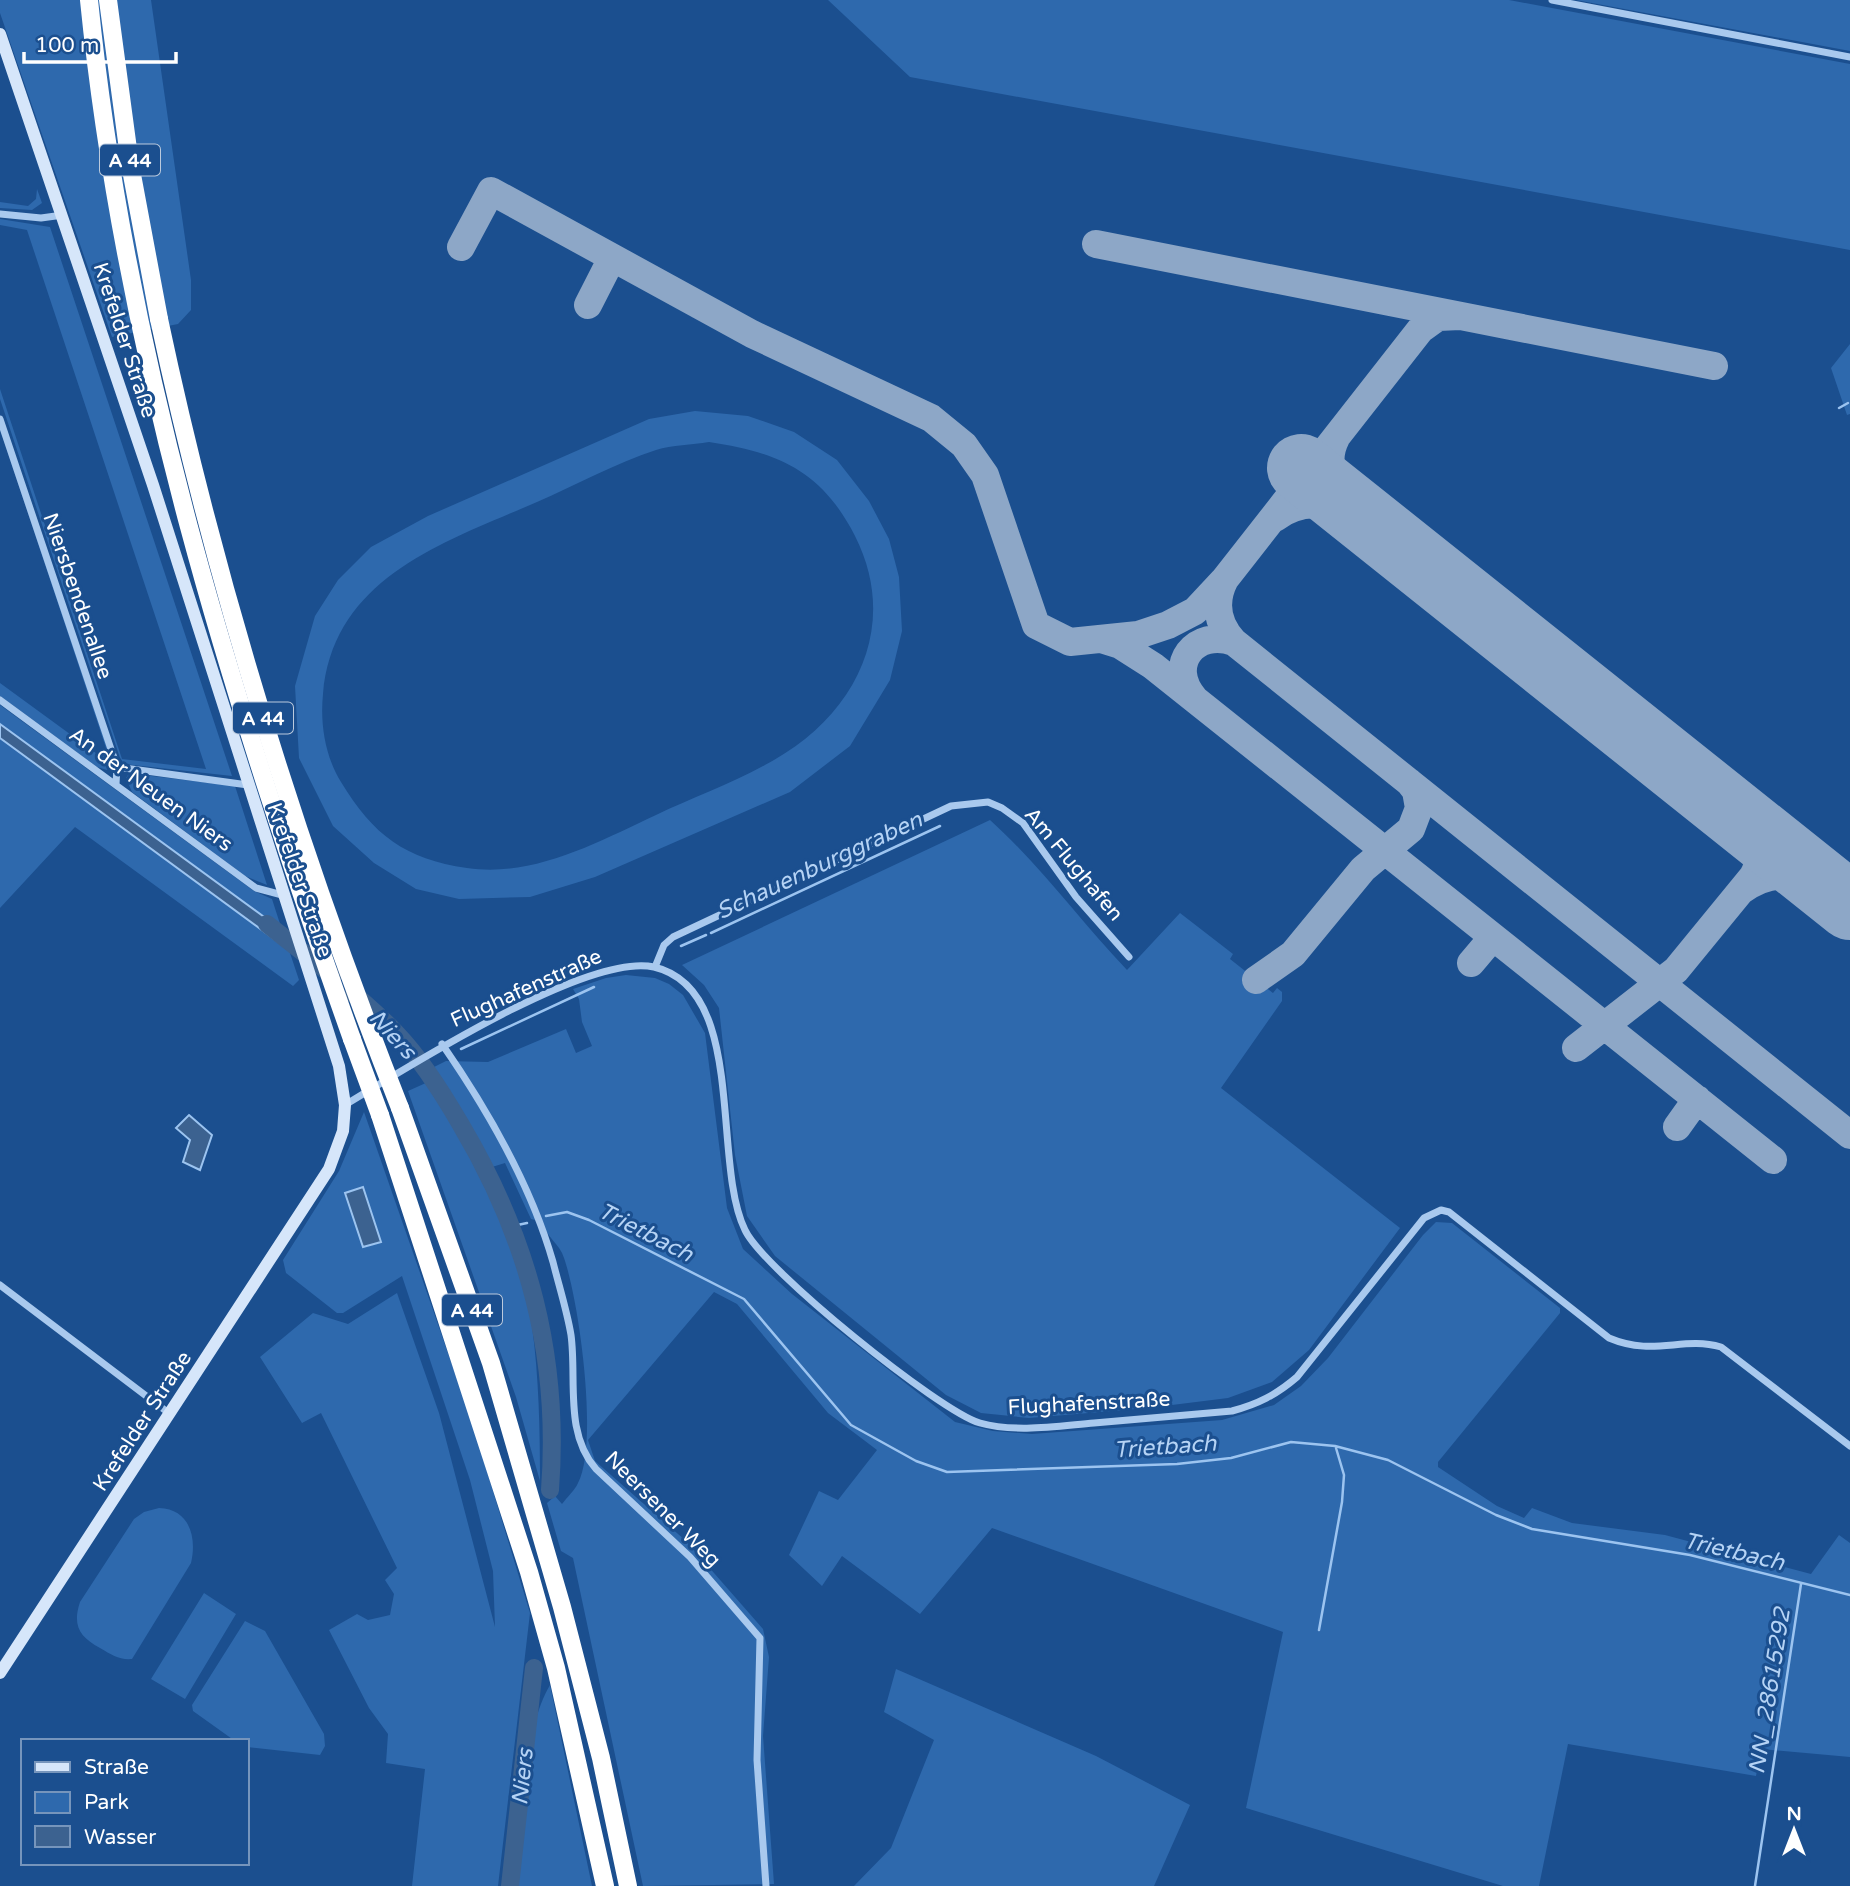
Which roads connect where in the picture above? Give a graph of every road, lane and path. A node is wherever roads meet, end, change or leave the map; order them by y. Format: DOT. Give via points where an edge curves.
graph roads {
  1 [pos="89,0"];
  2 [pos="107,0"];
  3 [pos="1552,0"];
  4 [pos="0,34"];
  5 [pos="1850,57"];
  6 [pos="0,214"];
  7 [pos="63,215"];
  8 [pos="0,419"];
  9 [pos="0,700"];
  10 [pos="117,767"];
  11 [pos="116,784"];
  12 [pos="248,785"];
  13 [pos="286,896"];
  14 [pos="1129,957"];
  15 [pos="655,967"];
  16 [pos="442,1044"];
  17 [pos="345,1105"];
  18 [pos="0,1285"];
  19 [pos="170,1414"];
  20 [pos="1850,1446"];
  21 [pos="0,1672"];
  22 [pos="605,1886"];
  23 [pos="628,1886"];
  24 [pos="766,1886"];
  1 -- 22 [label="highway, A 44, bridge" via="109,151 140,323 182,505 229,674 529,1572 556,1668"];
  2 -- 23 [label="highway, A 44, bridge" via="130,164 159,318 197,486 244,658 371,1034 491,1363 565,1620"];
  3 -- 5 [label="street"];
  4 -- 7 [label="street, Krefelder Straße"];
  6 -- 7 [label="street"];
  7 -- 12 [label="street, Krefelder Straße"];
  8 -- 10 [label="street, Niersbendenallee"];
  9 -- 11 [label="street, An der Neuen Niers"];
  10 -- 11 [label="street, Niersbendenallee"];
  10 -- 12 [label="street"];
  11 -- 13 [label="street, An der Neuen Niers" via="256,888"];
  12 -- 13 [label="street, Krefelder Straße"];
  13 -- 17 [label="street, Krefelder Straße" via="339,1066"];
  14 -- 15 [label="street, Am Flughafen" via="1076,897 1023,823 988,803 951,806 673,937"];
  15 -- 16 [label="street, Flughafenstraße" via="616,968 583,979"];
  15 -- 20 [label="street, Flughafenstraße" via="689,987 709,1017 718,1056 734,1204 746,1233 769,1264 844,1327 940,1402 978,1422 1047,1427 1232,1411 1276,1395 1297,1377 1424,1218 1441,1210 1609,1338 1638,1348 1721,1347"];
  16 -- 17 [label="street, Flughafenstraße"];
  16 -- 24 [label="street, Neersener Weg" via="524,1186 552,1260 571,1335 577,1427 584,1453 690,1557 760,1638 756,1735"];
  17 -- 19 [label="street, Krefelder Straße" via="343,1131 329,1169"];
  18 -- 19 [label="street"];
  19 -- 21 [label="street, Krefelder Straße"];
}
